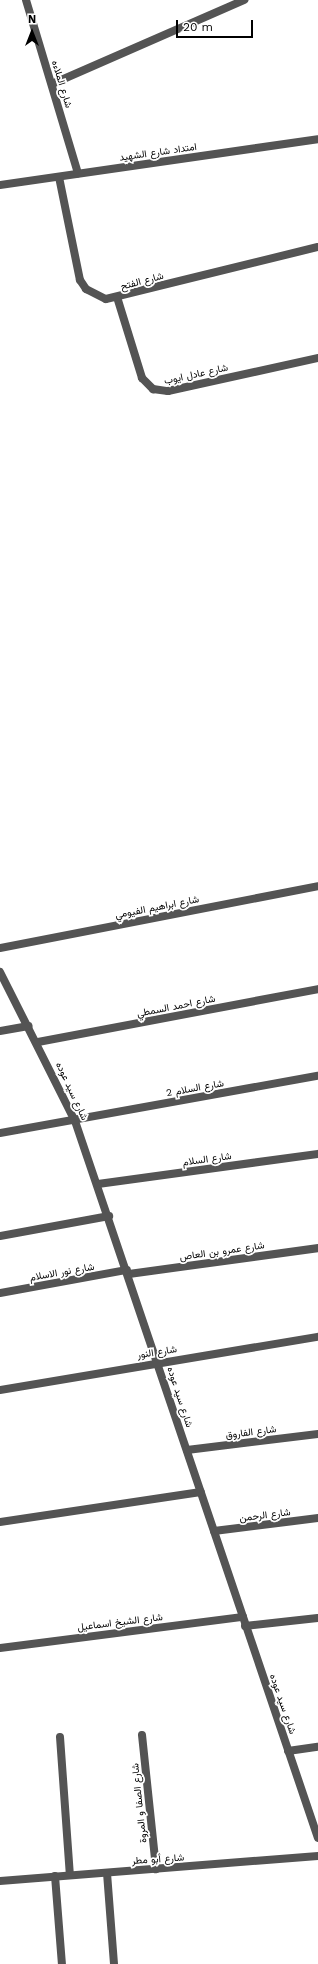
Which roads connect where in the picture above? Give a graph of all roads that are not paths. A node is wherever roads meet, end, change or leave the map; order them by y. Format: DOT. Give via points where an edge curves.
graph roads {
  1 [pos="26,0"];
  2 [pos="244,0"];
  3 [pos="52,84"];
  4 [pos="318,139"];
  5 [pos="78,174"];
  6 [pos="59,177"];
  7 [pos="0,185"];
  8 [pos="318,248"];
  9 [pos="117,297"];
  10 [pos="318,358"];
  11 [pos="318,886"];
  12 [pos="0,948"];
  13 [pos="0,972"];
  14 [pos="318,988"];
  15 [pos="30,1026"];
  16 [pos="0,1031"];
  17 [pos="38,1042"];
  18 [pos="318,1076"];
  19 [pos="76,1120"];
  20 [pos="0,1133"];
  21 [pos="318,1154"];
  22 [pos="98,1184"];
  23 [pos="109,1216"];
  24 [pos="0,1236"];
  25 [pos="318,1248"];
  26 [pos="128,1272"];
  27 [pos="0,1293"];
  28 [pos="318,1338"];
  29 [pos="158,1362"];
  30 [pos="0,1390"];
  31 [pos="318,1434"];
  32 [pos="187,1450"];
  33 [pos="201,1492"];
  34 [pos="318,1518"];
  35 [pos="0,1522"];
  36 [pos="214,1531"];
  37 [pos="242,1617"];
  38 [pos="318,1618"];
  39 [pos="246,1626"];
  40 [pos="0,1648"];
  41 [pos="142,1735"];
  42 [pos="60,1737"];
  43 [pos="318,1748"];
  44 [pos="288,1751"];
  45 [pos="318,1838"];
  46 [pos="318,1856"];
  47 [pos="156,1869"];
  48 [pos="107,1873"];
  49 [pos="70,1875"];
  50 [pos="55,1876"];
  51 [pos="0,1881"];
  52 [pos="62,1964"];
  53 [pos="114,1964"];
  1 -- 3 [label="street, شارع الملاءه"];
  2 -- 3 [label="street"];
  3 -- 5 [label="street, شارع الملاءه"];
  4 -- 5 [label="street, امتداد شارع الشهيد"];
  5 -- 6 [label="street, امتداد شارع الشهيد"];
  6 -- 7 [label="street, امتداد شارع الشهيد"];
  6 -- 9 [label="street, شارع الفتح" via="80,280 96,296"];
  8 -- 9 [label="street, شارع الفتح"];
  9 -- 10 [label="street, شارع عادل ايوب" via="142,378 153,389 168,391"];
  11 -- 12 [label="street, شارع ابراهيم الفيومي"];
  13 -- 15 [label="street, شارع سيد عوده"];
  14 -- 17 [label="street, شارع احمد السمطي"];
  15 -- 16 [label="street"];
  15 -- 17 [label="street, شارع سيد عوده"];
  17 -- 19 [label="street, شارع سيد عوده"];
  18 -- 19 [label="street, شارع السلام 2"];
  19 -- 20 [label="street, شارع السلام 2"];
  19 -- 22 [label="street, شارع سيد عوده"];
  21 -- 22 [label="street, شارع السلام"];
  22 -- 23 [label="street, شارع سيد عوده"];
  23 -- 24 [label="street"];
  23 -- 26 [label="street, شارع سيد عوده"];
  25 -- 26 [label="street, شارع عمرو بن العاص"];
  26 -- 27 [label="street, شارع نور الاسلام"];
  26 -- 29 [label="street, شارع سيد عوده"];
  28 -- 29 [label="street, شارع النور"];
  29 -- 30 [label="street, شارع النور"];
  29 -- 32 [label="street, شارع سيد عوده"];
  31 -- 32 [label="street, شارع الفاروق"];
  32 -- 33 [label="street, شارع سيد عوده"];
  33 -- 35 [label="street"];
  33 -- 36 [label="street, شارع سيد عوده"];
  34 -- 36 [label="street, شارع الرحمن"];
  36 -- 37 [label="street, شارع سيد عوده"];
  37 -- 39 [label="street, شارع سيد عوده"];
  37 -- 40 [label="street, شارع الشيخ اسماعيل"];
  38 -- 39 [label="street"];
  39 -- 44 [label="street, شارع سيد عوده"];
  41 -- 47 [label="street, شارع الصفا و المروة"];
  42 -- 49 [label="street"];
  43 -- 44 [label="street"];
  44 -- 45 [label="street, شارع سيد عوده"];
  46 -- 47 [label="street, شارع أبو مطر"];
  47 -- 48 [label="street, شارع أبو مطر"];
  48 -- 49 [label="street, شارع أبو مطر"];
  48 -- 53 [label="street"];
  49 -- 50 [label="street, شارع أبو مطر"];
  50 -- 51 [label="street, شارع أبو مطر"];
  50 -- 52 [label="street"];
}
